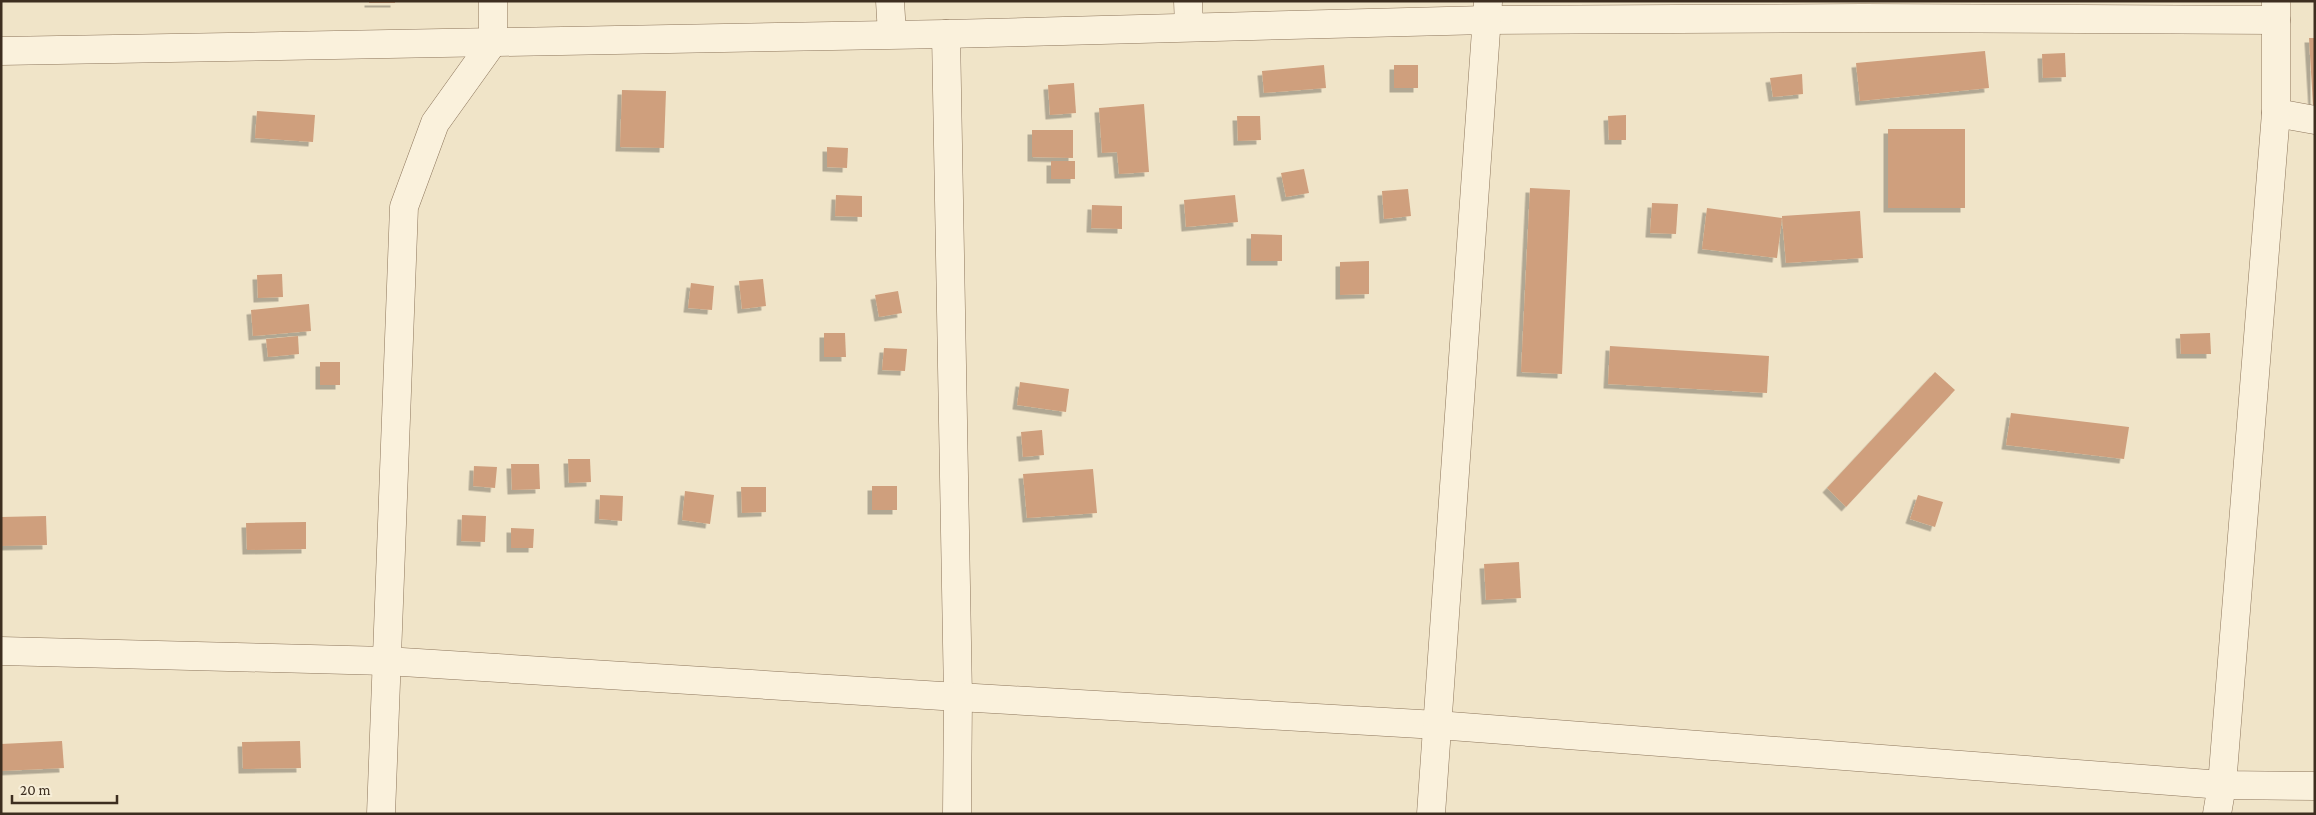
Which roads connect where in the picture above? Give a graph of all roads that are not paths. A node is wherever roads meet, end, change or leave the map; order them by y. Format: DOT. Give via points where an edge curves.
graph roads {
  1 [pos="493,1"];
  2 [pos="890,1"];
  3 [pos="1487,10"];
  4 [pos="1863,10"];
  5 [pos="2276,10"];
  6 [pos="1188,14"];
  7 [pos="892,34"];
  8 [pos="946,34"];
  9 [pos="493,42"];
  10 [pos="1,51"];
  11 [pos="2276,112"];
  12 [pos="2315,120"];
  13 [pos="1,651"];
  14 [pos="386,660"];
  15 [pos="958,697"];
  16 [pos="1437,725"];
  17 [pos="2222,785"];
  18 [pos="2315,786"];
  19 [pos="381,814"];
  20 [pos="956,814"];
  21 [pos="1431,814"];
  22 [pos="2217,814"];
  1 -- 9 [label="street"];
  2 -- 7 [label="street"];
  3 -- 4 [label="street"];
  3 -- 6 [label="street"];
  3 -- 16 [label="street"];
  4 -- 5 [label="street"];
  5 -- 11 [label="street"];
  6 -- 8 [label="street"];
  7 -- 8 [label="street"];
  7 -- 9 [label="street"];
  8 -- 15 [label="street"];
  9 -- 10 [label="street"];
  9 -- 14 [label="street" via="435,122 404,208"];
  11 -- 12 [label="street"];
  11 -- 17 [label="street"];
  13 -- 14 [label="street"];
  14 -- 15 [label="street"];
  14 -- 19 [label="street"];
  15 -- 16 [label="street"];
  15 -- 20 [label="street"];
  16 -- 17 [label="street"];
  16 -- 21 [label="street"];
  17 -- 18 [label="street"];
  17 -- 22 [label="street"];
}
